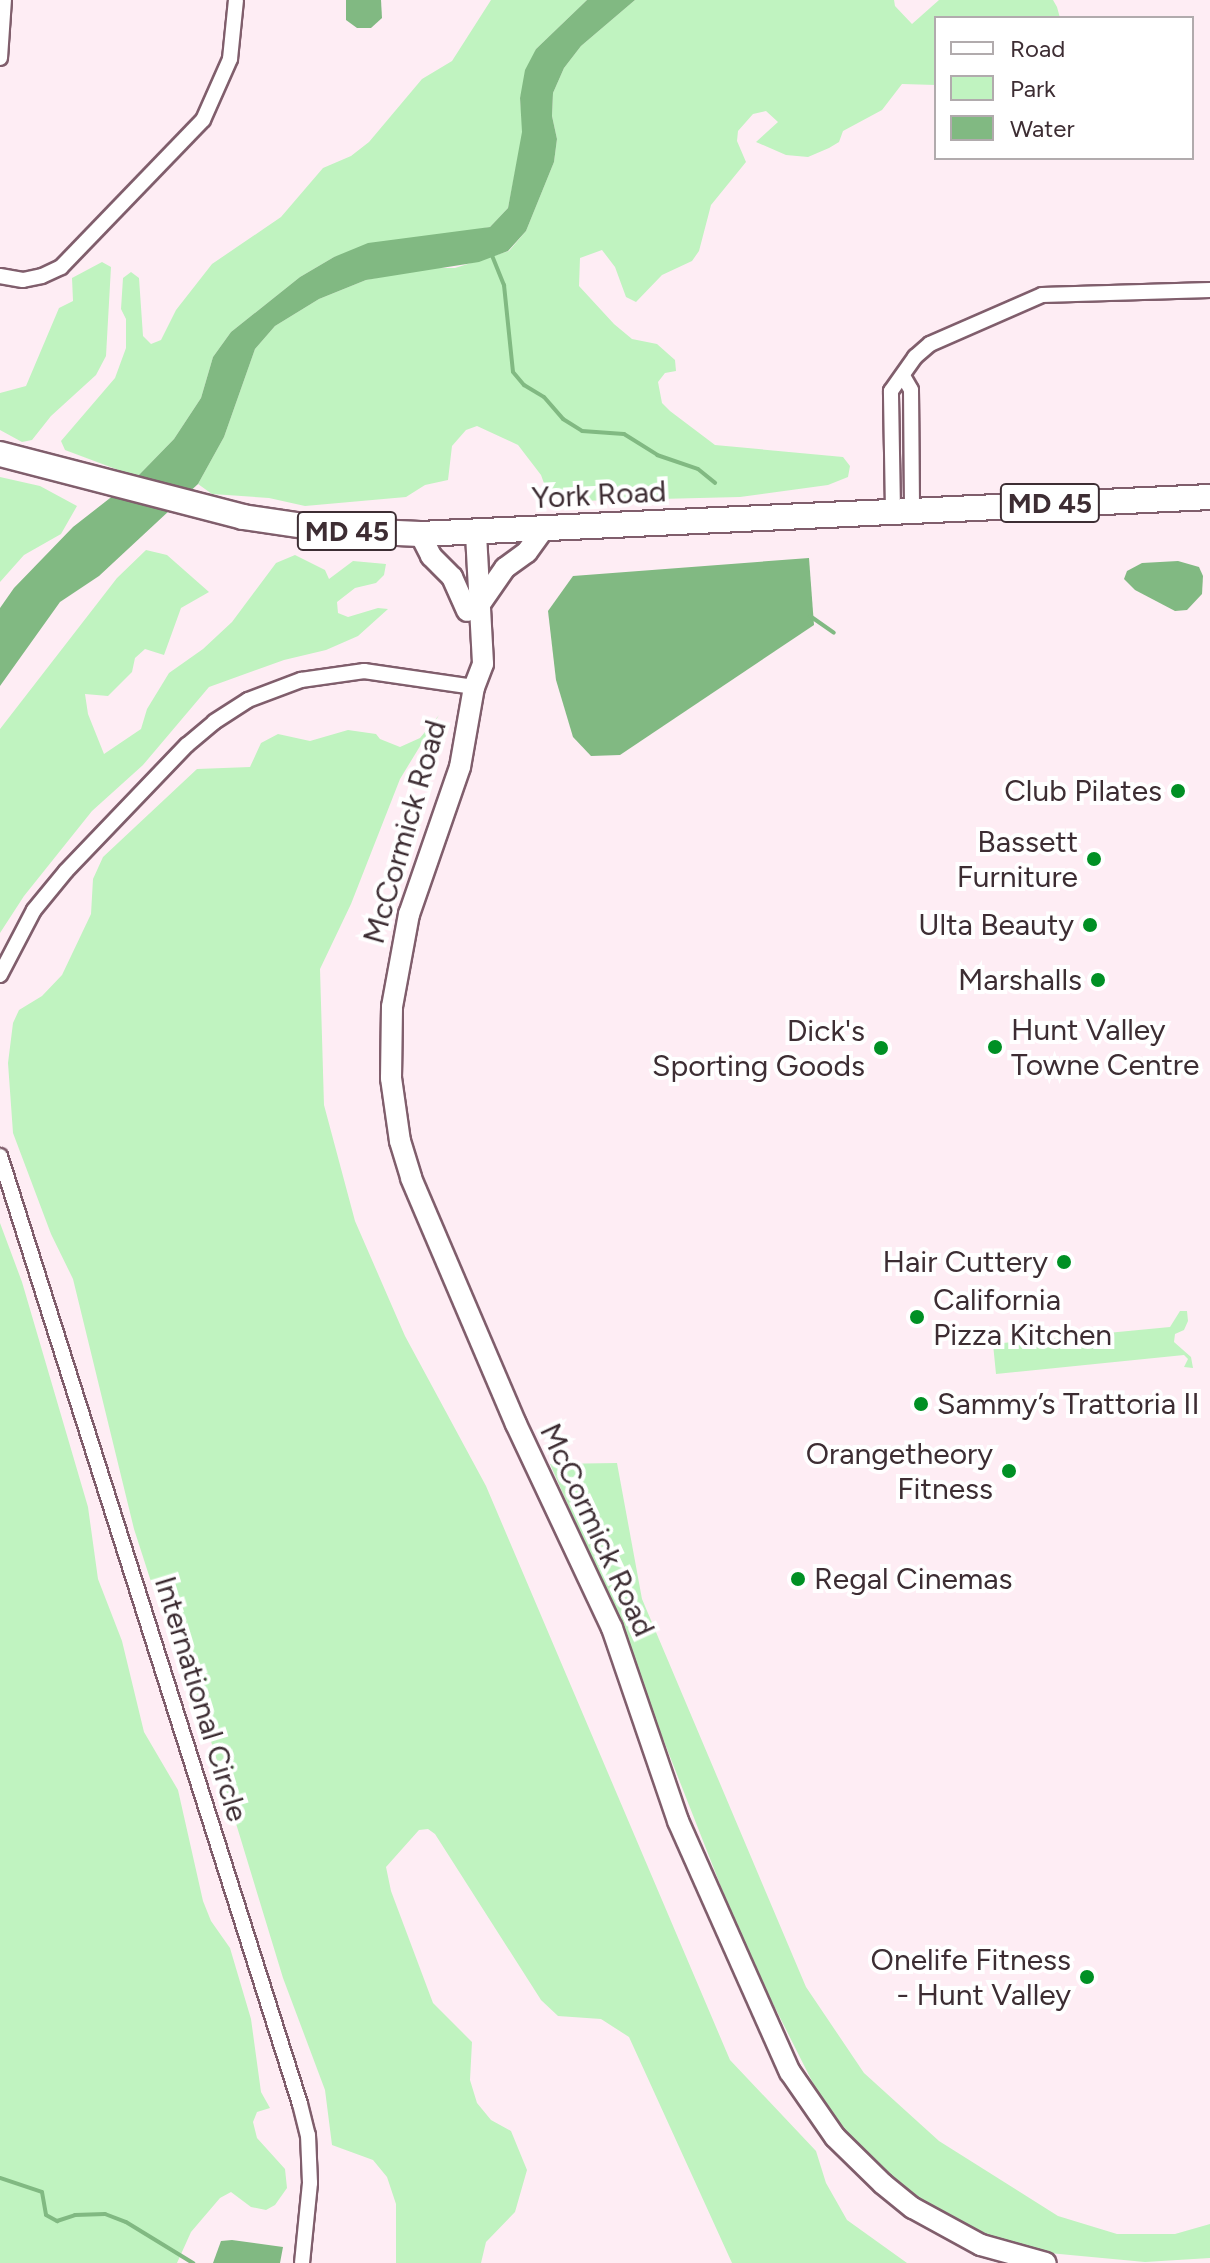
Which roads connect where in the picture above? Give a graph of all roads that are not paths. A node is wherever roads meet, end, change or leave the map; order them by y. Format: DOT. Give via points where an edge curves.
graph roads {
  1 [pos="4,0"];
  2 [pos="236,0"];
  3 [pos="0,58"];
  4 [pos="0,276"];
  5 [pos="1210,290"];
  6 [pos="0,454"];
  7 [pos="1210,497"];
  8 [pos="903,509"];
  9 [pos="542,531"];
  10 [pos="420,534"];
  11 [pos="469,534"];
  12 [pos="473,607"];
  13 [pos="474,687"];
  14 [pos="0,975"];
  15 [pos="0,1156"];
  16 [pos="302,2263"];
  17 [pos="1046,2263"];
  1 -- 3 [label="street"];
  2 -- 4 [label="street" via="230,59 203,120 61,267 23,280"];
  5 -- 8 [label="street" via="1042,295 930,344 903,376 911,390"];
  6 -- 10 [label="main road, York Road / MD 45" via="197,507 288,525"];
  7 -- 8 [label="main road, York Road / MD 45"];
  8 -- 9 [label="main road, York Road / MD 45"];
  9 -- 11 [label="main road, York Road / MD 45"];
  9 -- 12 [label="main road"];
  10 -- 11 [label="main road, York Road / MD 45"];
  10 -- 12 [label="main road" via="431,556"];
  11 -- 12 [label="main road, McCormick Road"];
  12 -- 13 [label="main road, McCormick Road" via="469,663"];
  13 -- 14 [label="street" via="353,672 301,680 248,700 187,745 66,871 34,910"];
  13 -- 17 [label="main road, McCormick Road" via="460,767 409,914 396,972 391,1078 411,1178 516,1424 612,1628 678,1821 790,2072 835,2137 913,2208 981,2245"];
  15 -- 16 [label="street, International Circle" via="300,2104 308,2135 310,2183"];
}
